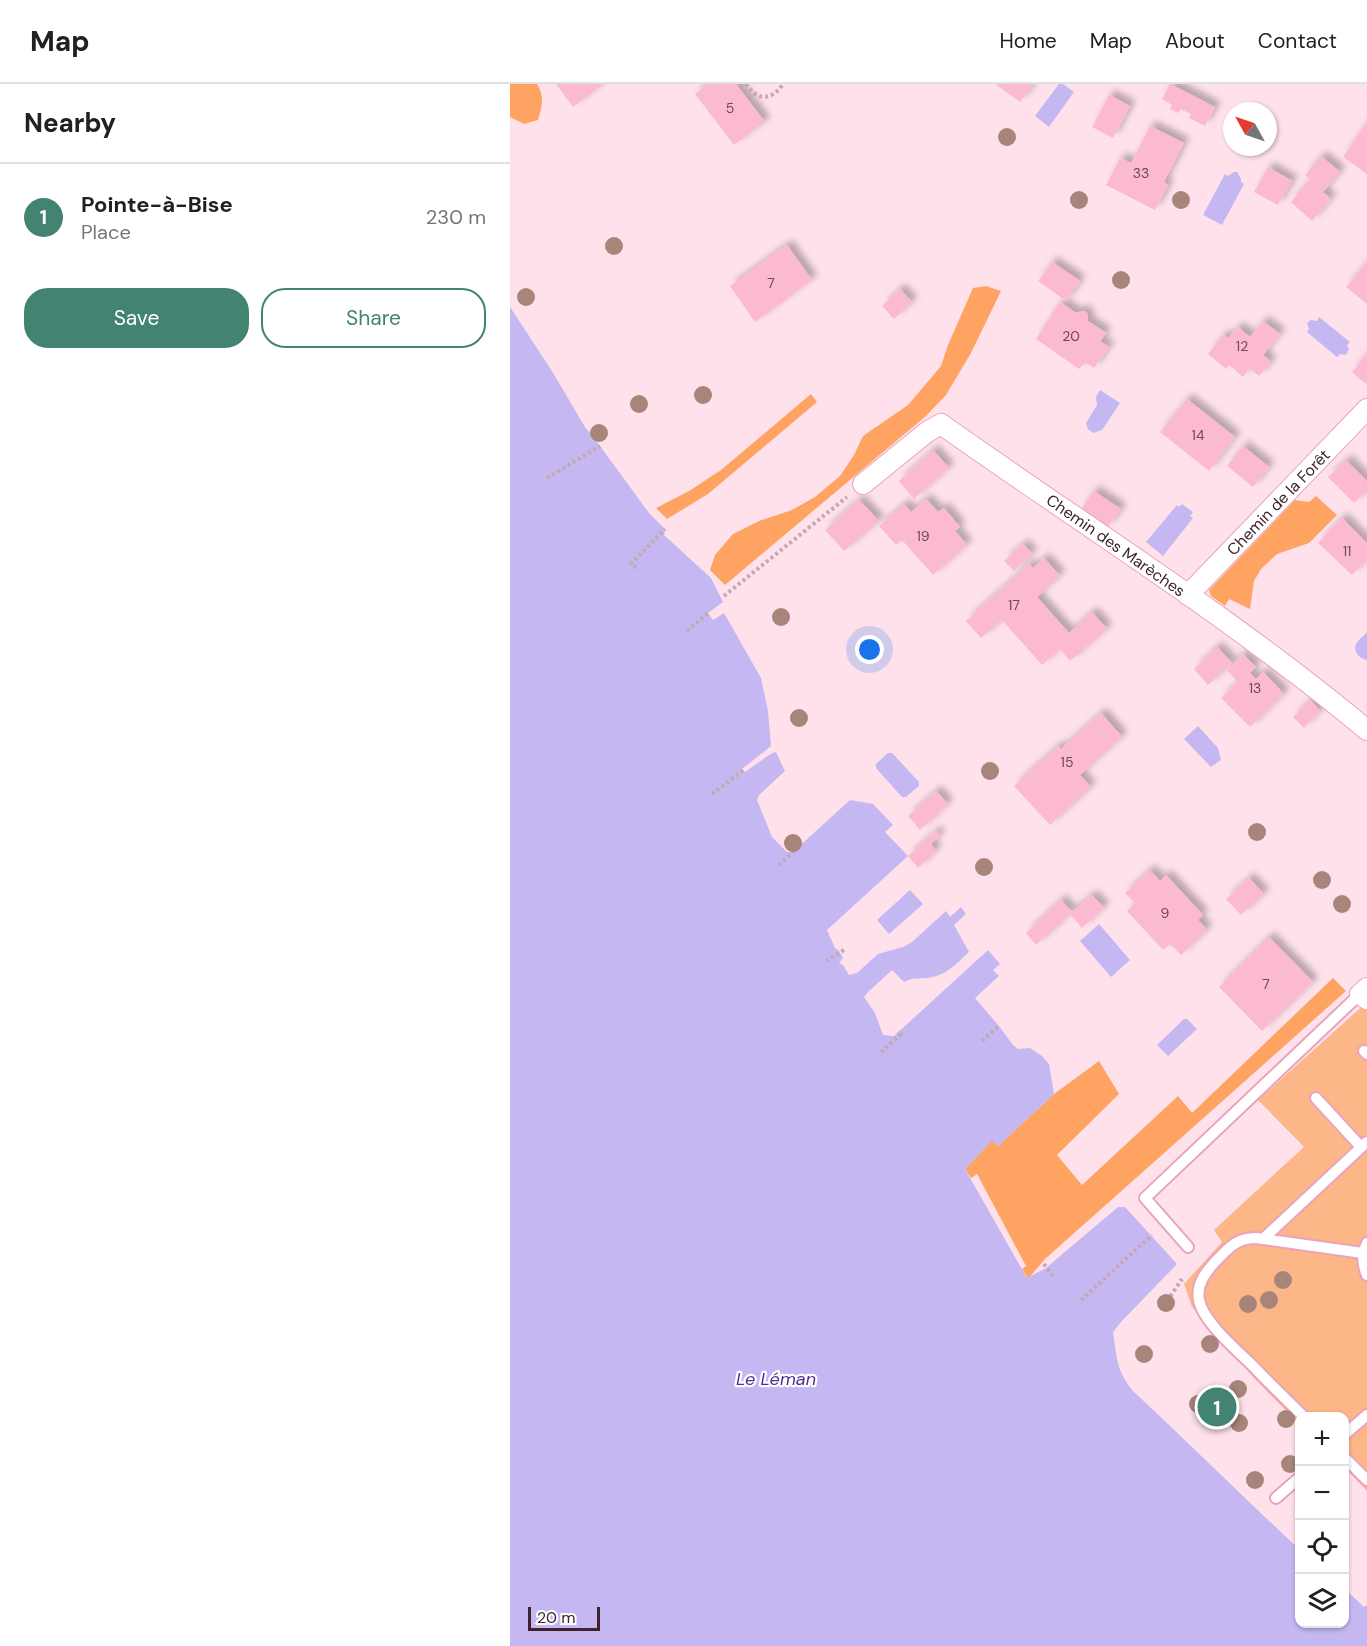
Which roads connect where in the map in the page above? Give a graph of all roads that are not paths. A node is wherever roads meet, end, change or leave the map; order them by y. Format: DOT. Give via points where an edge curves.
graph roads {
  1 [pos="1367,410"];
  2 [pos="863,484"];
  3 [pos="1188,595"];
  4 [pos="1367,730"];
  5 [pos="1365,993"];
  6 [pos="1316,1098"];
  7 [pos="1364,1145"];
  8 [pos="1263,1239"];
  9 [pos="1188,1246"];
  10 [pos="1365,1248"];
  11 [pos="1367,1275"];
  12 [pos="1299,1412"];
  13 [pos="1367,1415"];
  14 [pos="1349,1431"];
  15 [pos="1349,1461"];
  16 [pos="1367,1480"];
  17 [pos="1295,1481"];
  18 [pos="1276,1498"];
  1 -- 3 [label="street, Chemin de la Forêt"];
  2 -- 3 [label="street, Chemin des Marèches" via="941,424"];
  3 -- 4 [label="street, Chemin des Marèches" via="1317,688"];
  5 -- 9 [label="lane" via="1145,1198"];
  6 -- 7 [label="lane"];
  7 -- 8 [label="lane"];
  8 -- 10 [label="lane"];
  8 -- 12 [label="lane" via="1246,1238 1227,1249 1201,1279 1199,1302 1221,1335"];
  10 -- 11 [label="lane" via="1363,1264"];
  13 -- 14 [label="lane"];
  15 -- 16 [label="lane"];
  17 -- 18 [label="lane"];
}
